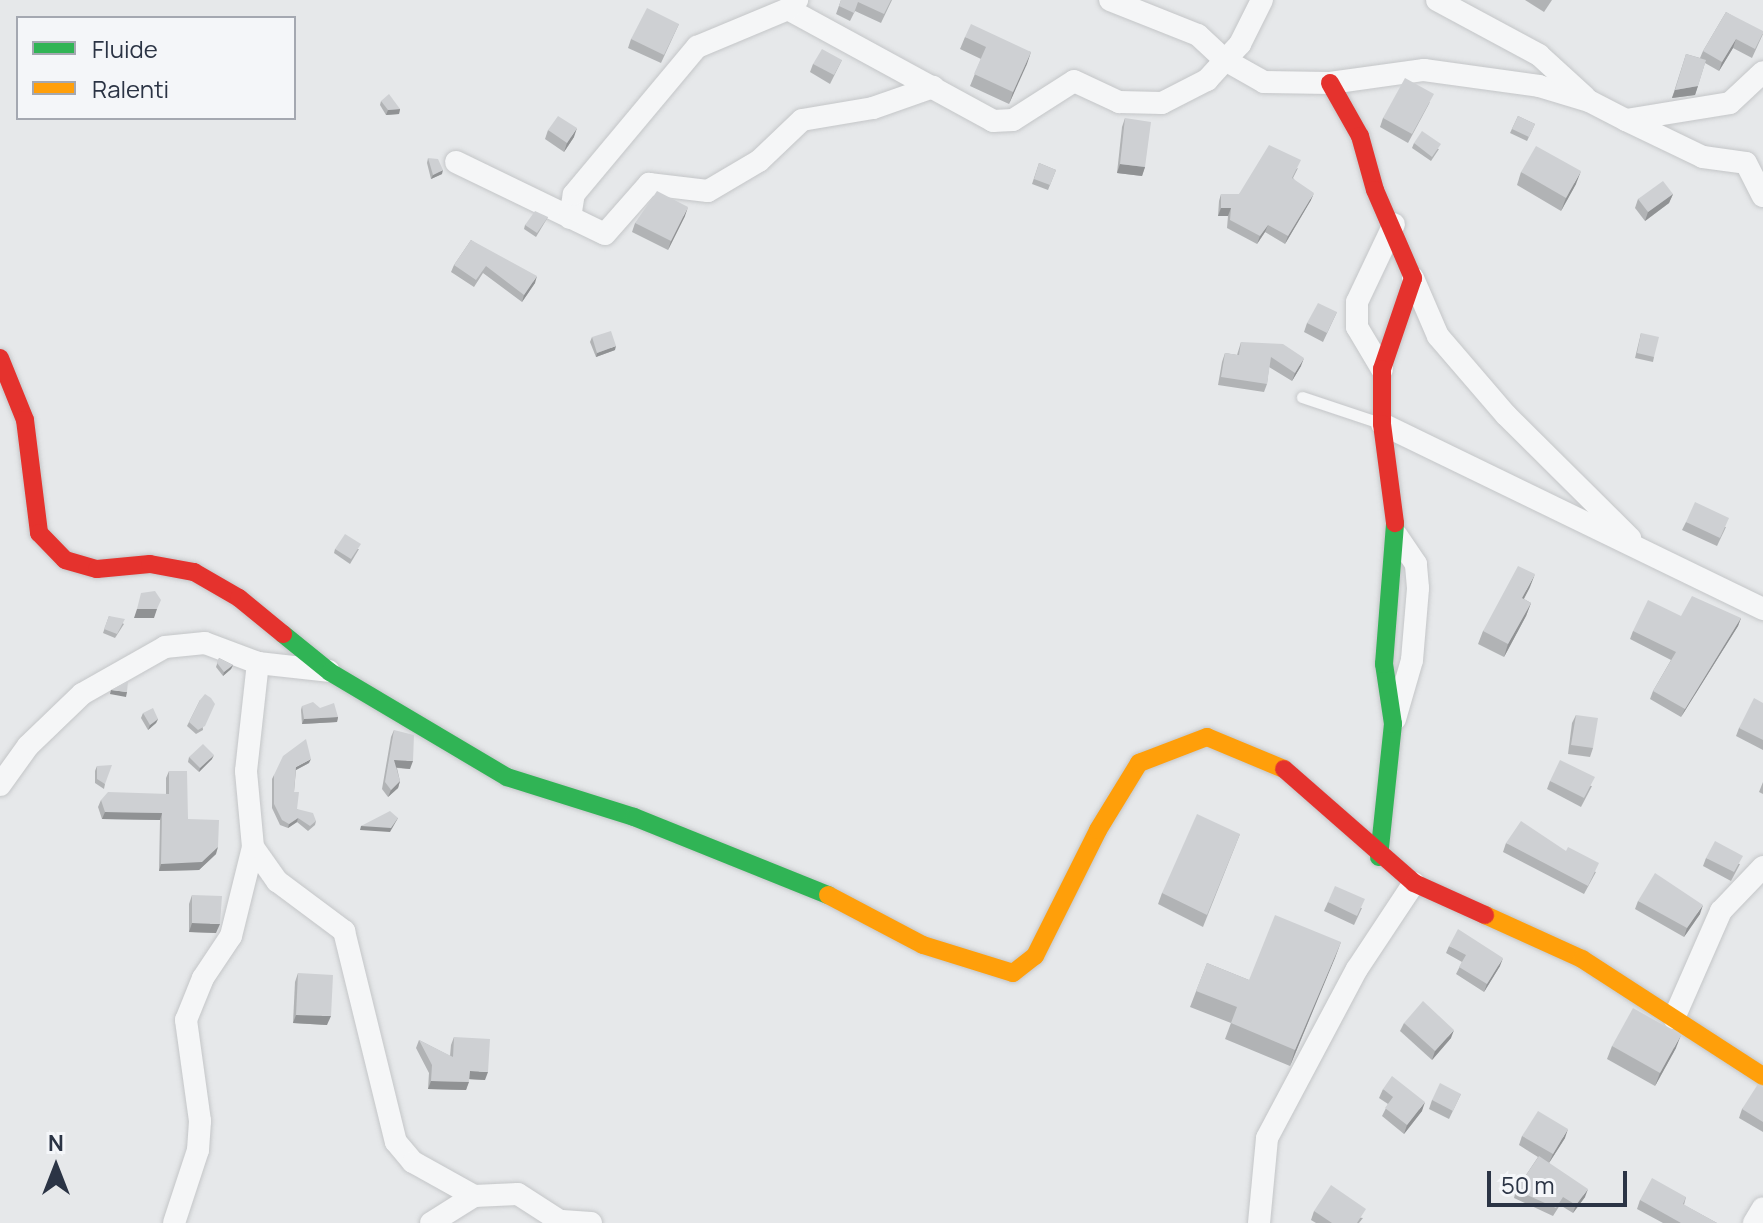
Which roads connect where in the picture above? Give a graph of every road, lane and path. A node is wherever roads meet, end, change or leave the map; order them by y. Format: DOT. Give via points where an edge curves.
graph roads {
  1 [pos="1110,0"];
  2 [pos="1262,0"];
  3 [pos="1437,0"];
  4 [pos="792,4"];
  5 [pos="1225,60"];
  6 [pos="1763,72"];
  7 [pos="1330,83"];
  8 [pos="933,87"];
  9 [pos="1589,101"];
  10 [pos="1626,120"];
  11 [pos="456,162"];
  12 [pos="1763,196"];
  13 [pos="570,218"];
  14 [pos="1394,224"];
  15 [pos="1413,278"];
  16 [pos="0,358"];
  17 [pos="1382,369"];
  18 [pos="1302,397"];
  19 [pos="1382,424"];
  20 [pos="1397,536"];
  21 [pos="1643,551"];
  22 [pos="1763,609"];
  23 [pos="258,663"];
  24 [pos="330,672"];
  25 [pos="1393,724"];
  26 [pos="0,785"];
  27 [pos="253,847"];
  28 [pos="1379,857"];
  29 [pos="1763,867"];
  30 [pos="1414,883"];
  31 [pos="1674,1018"];
  32 [pos="1763,1076"];
  33 [pos="474,1196"];
  34 [pos="1763,1208"];
  35 [pos="563,1222"];
  36 [pos="174,1223"];
  37 [pos="431,1223"];
  38 [pos="591,1223"];
  39 [pos="1259,1223"];
  40 [pos="1754,1223"];
  1 -- 5 [label="street" via="1198,35"];
  2 -- 5 [label="street" via="1240,44"];
  3 -- 9 [label="street" via="1539,55"];
  4 -- 8 [label="street"];
  4 -- 13 [label="street" via="697,47 574,194"];
  5 -- 7 [label="street" via="1264,82"];
  5 -- 8 [label="street" via="1207,80 1162,103 1119,102 1074,81 1013,120 993,121"];
  6 -- 10 [label="street" via="1730,103"];
  7 -- 9 [label="street" via="1424,70 1539,86"];
  7 -- 14 [label="street" via="1360,136 1375,190"];
  8 -- 13 [label="street" via="873,108 802,120 759,161 708,191 649,184 605,234"];
  9 -- 10 [label="street"];
  10 -- 12 [label="street" via="1703,157 1746,163"];
  11 -- 13 [label="street"];
  14 -- 15 [label="street"];
  14 -- 17 [label="street" via="1357,302 1357,327"];
  15 -- 17 [label="street"];
  15 -- 21 [label="street" via="1438,336 1506,415"];
  16 -- 24 [label="street" via="25,420 39,533 65,560 97,569 150,564 194,572 239,598"];
  17 -- 19 [label="street"];
  18 -- 19 [label="lane"];
  19 -- 20 [label="street"];
  19 -- 21 [label="street"];
  20 -- 25 [label="street" via="1416,564 1418,588 1412,660"];
  21 -- 22 [label="street"];
  23 -- 24 [label="street"];
  23 -- 26 [label="street" via="205,643 165,647 82,694 28,746"];
  23 -- 27 [label="street" via="246,771"];
  24 -- 28 [label="street" via="507,777 634,817 798,879 923,945 1013,973 1035,956 1098,830 1139,763 1207,737 1274,761"];
  25 -- 28 [label="street"];
  27 -- 33 [label="street" via="277,881 344,931 396,1142 413,1162"];
  27 -- 36 [label="street" via="231,936 203,978 186,1020 200,1121 198,1150"];
  28 -- 30 [label="street"];
  29 -- 31 [label="street" via="1721,911"];
  30 -- 31 [label="street" via="1582,959"];
  30 -- 39 [label="street" via="1357,969 1267,1138"];
  31 -- 32 [label="street"];
  33 -- 35 [label="street" via="518,1194"];
  33 -- 37 [label="street"];
  34 -- 40 [label="street"];
  35 -- 38 [label="street"];
}
